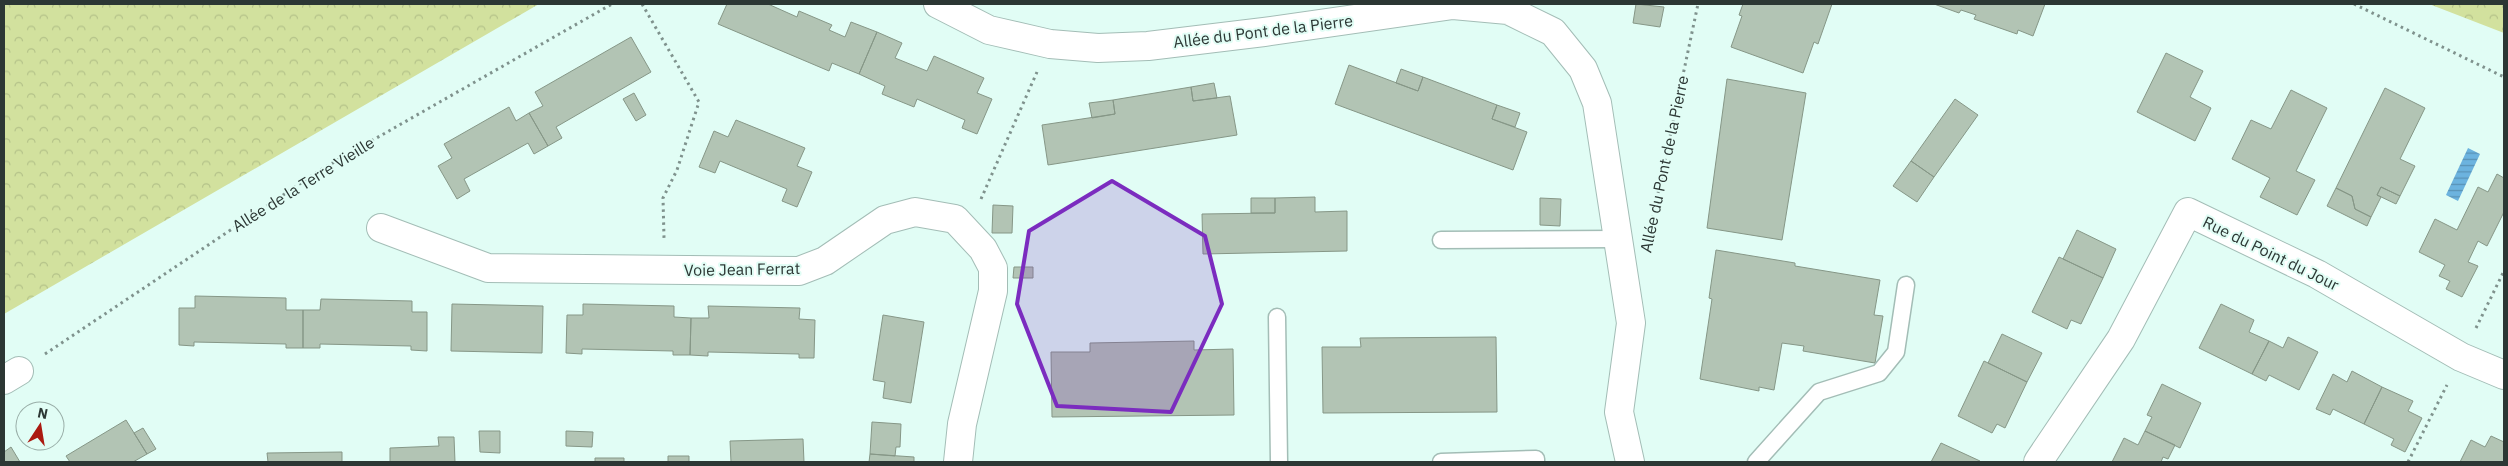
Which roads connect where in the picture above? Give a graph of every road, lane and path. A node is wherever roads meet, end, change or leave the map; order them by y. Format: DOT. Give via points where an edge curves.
graph roads {
  1 [pos="612,4"];
  2 [pos="642,4"];
  3 [pos="938,4"];
  4 [pos="1698,4"];
  5 [pos="2354,4"];
  6 [pos="1050,44"];
  7 [pos="2504,77"];
  8 [pos="381,228"];
  9 [pos="966,233"];
  10 [pos="1649,236"];
  11 [pos="1441,240"];
  12 [pos="1618,240"];
  13 [pos="654,270"];
  14 [pos="1906,285"];
  15 [pos="1277,317"];
  16 [pos="2504,375"];
  17 [pos="11,376"];
  18 [pos="958,462"];
  19 [pos="1279,462"];
  20 [pos="1441,462"];
  21 [pos="1536,462"];
  22 [pos="1630,462"];
  23 [pos="1756,462"];
  24 [pos="2038,462"];
  1 -- 17 [label="path, Allée de la Terre Vieille" via="322,169"];
  2 -- 13 [label="path" via="699,102 677,170 664,198 664,239"];
  3 -- 6 [label="street, Allée du Pont de la Pierre" via="989,30"];
  4 -- 10 [label="path, Allée du Pont de la Pierre"];
  5 -- 7 [label="path"];
  6 -- 9 [label="path"];
  6 -- 12 [label="street, Allée du Pont de la Pierre" via="1098,48 1148,46 1453,5 1508,10 1553,32 1583,69 1597,103"];
  8 -- 13 [label="street, Voie Jean Ferrat" via="488,268"];
  9 -- 13 [label="street, Voie Jean Ferrat" via="955,219 915,212 885,220 825,261 799,271"];
  9 -- 18 [label="street, Voie Jean Ferrat" via="983,249 993,268 993,291 962,424"];
  11 -- 12 [label="lane"];
  12 -- 22 [label="street, Allée du Pont de la Pierre" via="1630,323 1619,412"];
  14 -- 23 [label="lane" via="1896,352 1879,372 1819,392"];
  15 -- 19 [label="lane"];
  16 -- 24 [label="street, Rue du Point du Jour" via="2462,357 2318,274 2188,212 2121,339"];
  20 -- 21 [label="lane" via="1536,459"];
}
